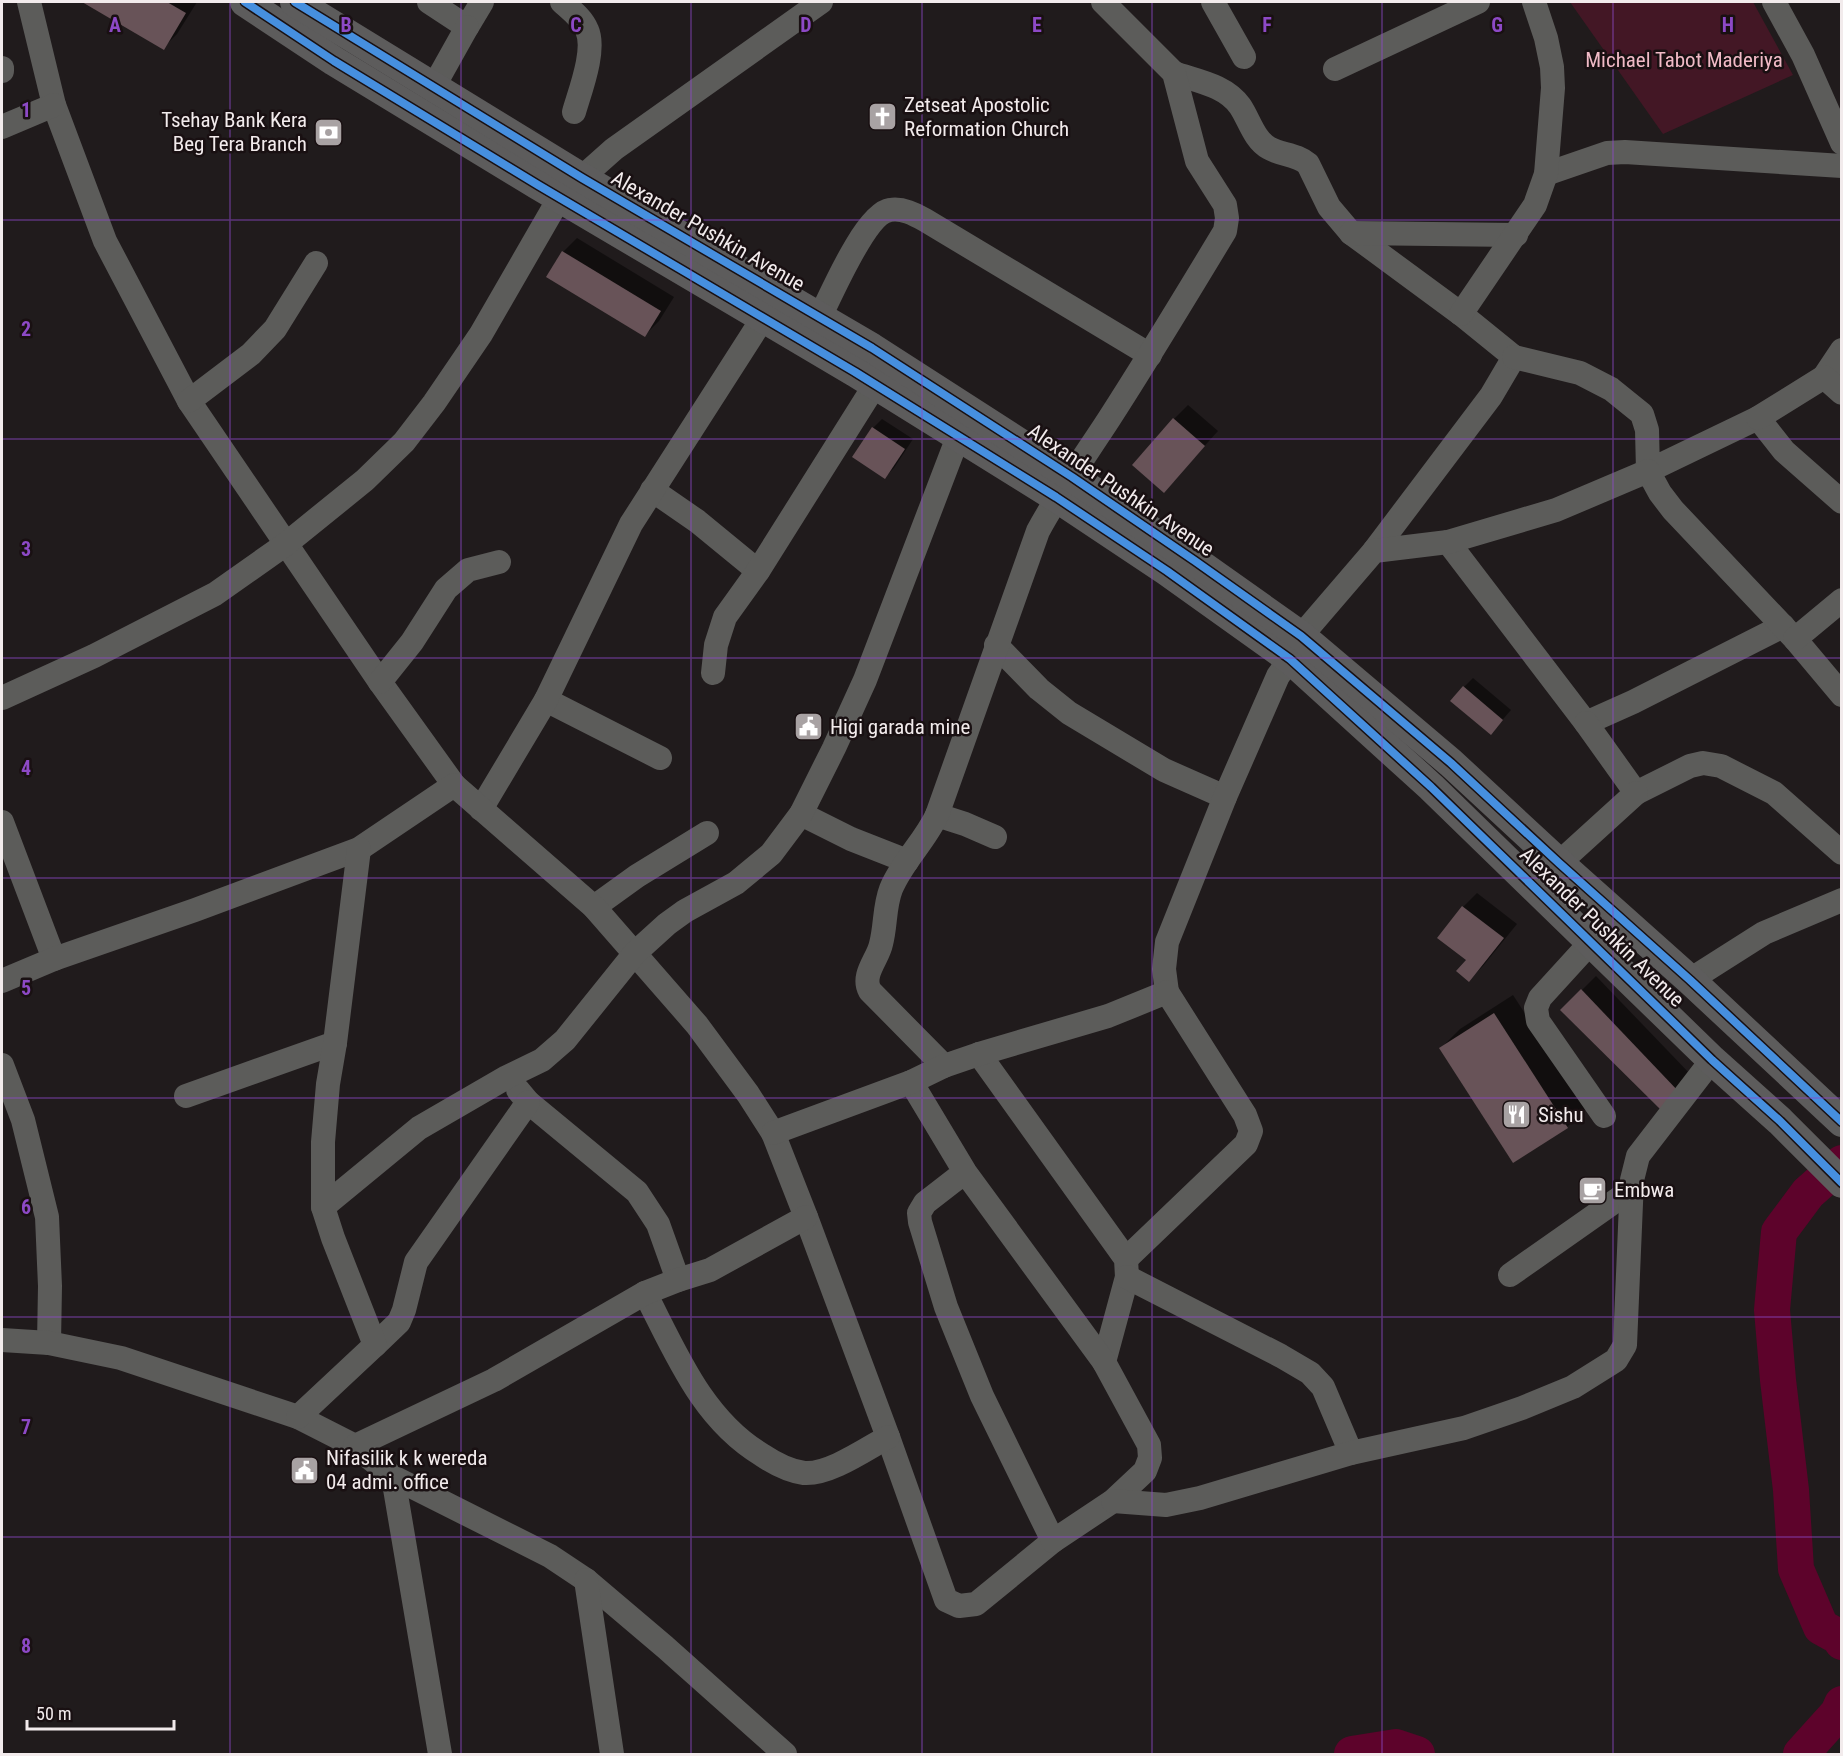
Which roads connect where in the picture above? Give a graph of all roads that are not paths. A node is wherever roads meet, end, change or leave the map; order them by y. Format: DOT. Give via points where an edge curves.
graph roads {
  1 [pos="29,2"];
  2 [pos="245,2"];
  3 [pos="295,2"];
  4 [pos="429,2"];
  5 [pos="482,2"];
  6 [pos="562,2"];
  7 [pos="821,2"];
  8 [pos="1103,2"];
  9 [pos="1213,2"];
  10 [pos="1478,2"];
  11 [pos="1534,2"];
  12 [pos="1774,2"];
  13 [pos="468,27"];
  14 [pos="1244,57"];
  15 [pos="1335,69"];
  16 [pos="1174,73"];
  17 [pos="434,86"];
  18 [pos="54,105"];
  19 [pos="574,112"];
  20 [pos="2,127"];
  21 [pos="1842,143"];
  22 [pos="1842,166"];
  23 [pos="1546,174"];
  24 [pos="582,178"];
  25 [pos="560,197"];
  26 [pos="1352,233"];
  27 [pos="1516,235"];
  28 [pos="316,263"];
  29 [pos="1461,314"];
  30 [pos="820,317"];
  31 [pos="763,318"];
  32 [pos="872,348"];
  33 [pos="1842,350"];
  34 [pos="1150,355"];
  35 [pos="1514,357"];
  36 [pos="865,378"];
  37 [pos="1833,385"];
  38 [pos="189,401"];
  39 [pos="1758,418"];
  40 [pos="958,438"];
  41 [pos="1648,471"];
  42 [pos="1064,487"];
  43 [pos="652,490"];
  44 [pos="1842,502"];
  45 [pos="1448,542"];
  46 [pos="286,544"];
  47 [pos="1374,551"];
  48 [pos="499,562"];
  49 [pos="758,571"];
  50 [pos="1842,600"];
  51 [pos="1789,633"];
  52 [pos="996,645"];
  53 [pos="1295,648"];
  54 [pos="713,673"];
  55 [pos="380,682"];
  56 [pos="1842,695"];
  57 [pos="2,698"];
  58 [pos="546,700"];
  59 [pos="1586,723"];
  60 [pos="660,758"];
  61 [pos="454,785"];
  62 [pos="1636,793"];
  63 [pos="1225,797"];
  64 [pos="482,809"];
  65 [pos="801,814"];
  66 [pos="937,815"];
  67 [pos="2,822"];
  68 [pos="707,833"];
  69 [pos="995,837"];
  70 [pos="359,849"];
  71 [pos="1842,853"];
  72 [pos="907,861"];
  73 [pos="1559,863"];
  74 [pos="1842,900"];
  75 [pos="594,907"];
  76 [pos="1592,941"];
  77 [pos="635,953"];
  78 [pos="54,959"];
  79 [pos="1690,980"];
  80 [pos="2,981"];
  81 [pos="1167,992"];
  82 [pos="335,1043"];
  83 [pos="979,1054"];
  84 [pos="1712,1060"];
  85 [pos="2,1065"];
  86 [pos="944,1066"];
  87 [pos="507,1077"];
  88 [pos="911,1082"];
  89 [pos="186,1096"];
  90 [pos="528,1102"];
  91 [pos="1604,1116"];
  92 [pos="1835,1116"];
  93 [pos="773,1133"];
  94 [pos="965,1172"];
  95 [pos="1842,1183"];
  96 [pos="1631,1190"];
  97 [pos="323,1208"];
  98 [pos="806,1217"];
  99 [pos="1126,1268"];
  100 [pos="1510,1275"];
  101 [pos="678,1280"];
  102 [pos="645,1293"];
  103 [pos="2,1340"];
  104 [pos="49,1343"];
  105 [pos="375,1345"];
  106 [pos="1104,1362"];
  107 [pos="298,1417"];
  108 [pos="888,1437"];
  109 [pos="355,1446"];
  110 [pos="1351,1453"];
  111 [pos="393,1477"];
  112 [pos="1113,1501"];
  113 [pos="1053,1540"];
  114 [pos="586,1580"];
  115 [pos="440,1755"];
  116 [pos="612,1755"];
  117 [pos="785,1755"];
  1 -- 18 [label="street"];
  2 -- 25 [label="main road, Alexander Pushkin Avenue" via="334,61"];
  3 -- 17 [label="main road, Alexander Pushkin Avenue"];
  4 -- 13 [label="street"];
  5 -- 13 [label="street"];
  6 -- 19 [label="street" via="588,31 588,65"];
  7 -- 24 [label="street" via="614,149"];
  8 -- 16 [label="street"];
  9 -- 14 [label="street"];
  10 -- 15 [label="street"];
  11 -- 23 [label="street" via="1552,67"];
  12 -- 21 [label="street" via="1803,55"];
  13 -- 17 [label="street"];
  16 -- 26 [label="street" via="1228,93 1269,148 1308,164 1329,207"];
  16 -- 34 [label="street" via="1197,161 1225,205 1227,218 1225,231"];
  17 -- 24 [label="main road, Alexander Pushkin Avenue"];
  18 -- 20 [label="street"];
  18 -- 38 [label="street" via="105,241"];
  22 -- 23 [label="street" via="1626,152 1607,153"];
  23 -- 27 [label="street" via="1535,205"];
  24 -- 25 [label="street"];
  24 -- 30 [label="main road, Alexander Pushkin Avenue"];
  25 -- 31 [label="main road, Alexander Pushkin Avenue"];
  25 -- 46 [label="street" via="481,334 404,442"];
  26 -- 27 [label="street"];
  26 -- 29 [label="street"];
  27 -- 29 [label="street"];
  28 -- 38 [label="street" via="275,329 251,354"];
  29 -- 35 [label="street"];
  30 -- 32 [label="main road, Alexander Pushkin Avenue"];
  30 -- 34 [label="street" via="851,252 876,218 888,210 905,211"];
  31 -- 36 [label="main road, Alexander Pushkin Avenue"];
  31 -- 43 [label="street"];
  32 -- 36 [label="main road"];
  32 -- 42 [label="main road, Alexander Pushkin Avenue"];
  33 -- 37 [label="street"];
  34 -- 42 [label="street"];
  35 -- 41 [label="street" via="1580,372 1611,389 1642,414 1647,430"];
  35 -- 47 [label="street" via="1491,396"];
  36 -- 40 [label="main road, Alexander Pushkin Avenue"];
  36 -- 49 [label="street"];
  37 -- 39 [label="street"];
  38 -- 46 [label="street"];
  39 -- 41 [label="street"];
  39 -- 44 [label="street" via="1784,451"];
  40 -- 42 [label="main road, Alexander Pushkin Avenue"];
  40 -- 65 [label="street" via="865,680"];
  41 -- 45 [label="street" via="1556,510"];
  41 -- 51 [label="street" via="1673,510"];
  42 -- 52 [label="street" via="1038,531"];
  42 -- 53 [label="main road, Alexander Pushkin Avenue" via="1176,577"];
  43 -- 49 [label="street"];
  43 -- 58 [label="street" via="631,524"];
  45 -- 47 [label="street"];
  45 -- 59 [label="street"];
  46 -- 55 [label="street"];
  46 -- 57 [label="street" via="215,594"];
  47 -- 53 [label="street"];
  48 -- 55 [label="street" via="468,570 446,589"];
  49 -- 54 [label="street" via="725,617"];
  50 -- 51 [label="street"];
  51 -- 56 [label="street"];
  51 -- 59 [label="street"];
  52 -- 63 [label="street" via="1069,713 1164,770"];
  52 -- 66 [label="street"];
  53 -- 63 [label="street" via="1278,676"];
  53 -- 73 [label="main road, Alexander Pushkin Avenue" via="1451,763"];
  53 -- 76 [label="main road, Alexander Pushkin Avenue" via="1431,787"];
  55 -- 61 [label="street"];
  58 -- 60 [label="street"];
  58 -- 64 [label="street"];
  59 -- 62 [label="street"];
  61 -- 64 [label="street"];
  61 -- 70 [label="street"];
  62 -- 71 [label="street" via="1690,766 1721,766 1774,793"];
  62 -- 73 [label="street"];
  63 -- 81 [label="street" via="1167,942"];
  64 -- 75 [label="street"];
  65 -- 72 [label="street"];
  65 -- 77 [label="street" via="771,854 736,883 685,911"];
  66 -- 69 [label="street"];
  66 -- 72 [label="street"];
  67 -- 78 [label="street"];
  68 -- 75 [label="street"];
  70 -- 78 [label="street"];
  70 -- 82 [label="street"];
  72 -- 86 [label="street" via="886,903 881,944 867,985"];
  73 -- 79 [label="main road, Alexander Pushkin Avenue"];
  74 -- 79 [label="street" via="1764,933"];
  75 -- 77 [label="street"];
  76 -- 84 [label="main road, Alexander Pushkin Avenue"];
  76 -- 91 [label="street" via="1540,998 1536,1008 1538,1021"];
  77 -- 87 [label="street" via="565,1040 542,1060"];
  77 -- 93 [label="street" via="697,1025"];
  78 -- 80 [label="street"];
  79 -- 92 [label="main road, Alexander Pushkin Avenue"];
  81 -- 83 [label="street" via="1108,1016"];
  81 -- 99 [label="street" via="1245,1115 1251,1131 1246,1144"];
  82 -- 89 [label="street"];
  82 -- 97 [label="street" via="323,1142"];
  83 -- 86 [label="street"];
  83 -- 99 [label="street"];
  84 -- 95 [label="main road, Alexander Pushkin Avenue"];
  84 -- 96 [label="street" via="1638,1156"];
  85 -- 104 [label="street" via="23,1120 47,1217"];
  86 -- 88 [label="street"];
  87 -- 90 [label="street"];
  87 -- 97 [label="street" via="419,1128"];
  88 -- 93 [label="street"];
  88 -- 94 [label="street"];
  90 -- 101 [label="street" via="637,1192 658,1224"];
  90 -- 105 [label="street" via="416,1262 399,1322"];
  93 -- 98 [label="street"];
  94 -- 106 [label="street"];
  94 -- 113 [label="street" via="925,1203 919,1213 920,1222 946,1307 982,1396"];
  96 -- 100 [label="street"];
  96 -- 110 [label="street" via="1626,1345 1616,1360 1573,1387 1522,1408 1464,1428"];
  97 -- 105 [label="street"];
  98 -- 101 [label="street" via="717,1266"];
  98 -- 108 [label="street"];
  99 -- 106 [label="street"];
  99 -- 110 [label="street" via="1310,1373 1323,1387"];
  101 -- 102 [label="street"];
  102 -- 108 [label="street" via="686,1373 713,1414 745,1446 778,1465 805,1473 830,1468"];
  102 -- 109 [label="street" via="494,1380"];
  103 -- 104 [label="street"];
  104 -- 107 [label="street" via="121,1358"];
  105 -- 107 [label="street"];
  106 -- 112 [label="street" via="1149,1446 1150,1458 1145,1471"];
  107 -- 109 [label="street"];
  108 -- 113 [label="street" via="946,1600 959,1606 976,1604"];
  109 -- 111 [label="street"];
  110 -- 112 [label="street" via="1178,1503"];
  111 -- 114 [label="street" via="550,1556"];
  111 -- 115 [label="street"];
  112 -- 113 [label="street"];
  114 -- 116 [label="street"];
  114 -- 117 [label="street"];
}
